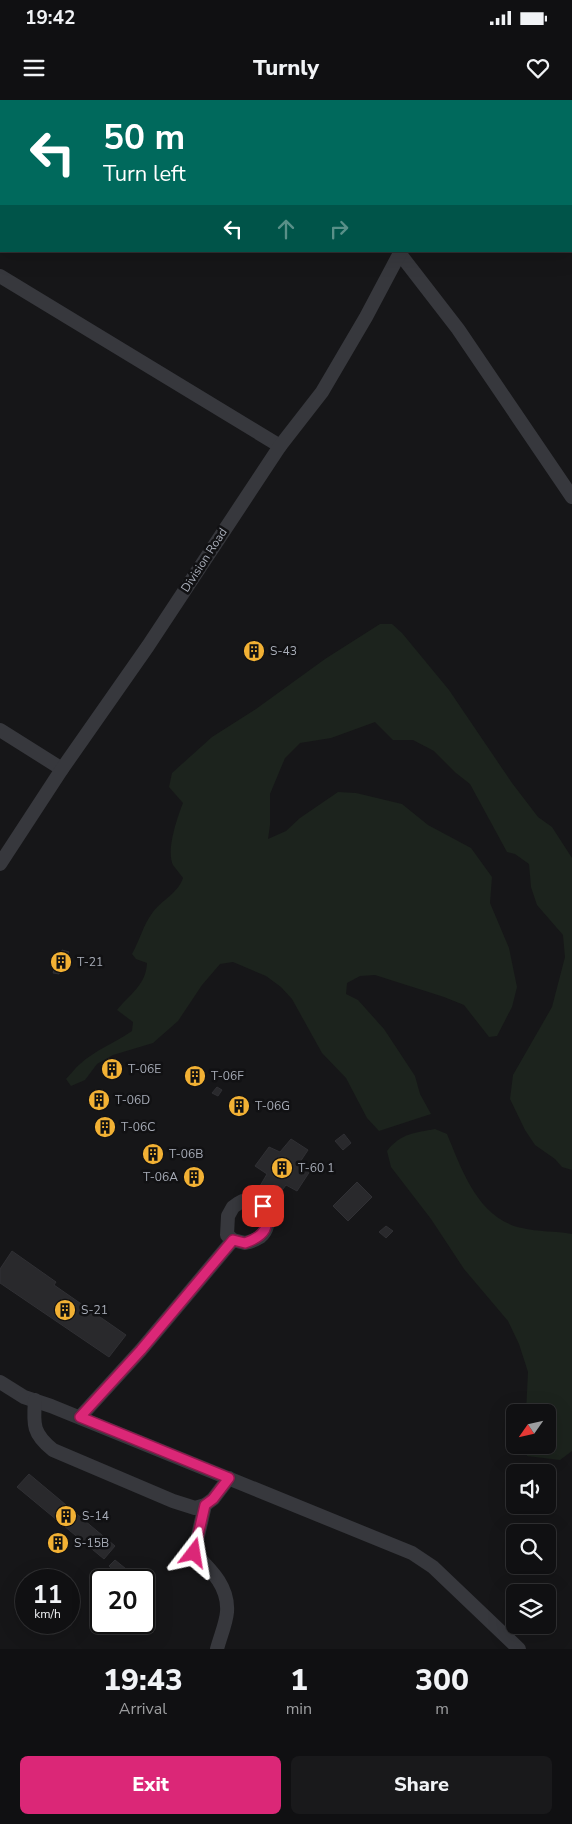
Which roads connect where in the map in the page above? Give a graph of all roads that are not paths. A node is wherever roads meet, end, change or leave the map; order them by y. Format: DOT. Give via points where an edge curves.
graph roads {
  1 [pos="401,253"];
  2 [pos="0,276"];
  3 [pos="280,446"];
  4 [pos="572,497"];
  5 [pos="0,730"];
  6 [pos="62,769"];
  7 [pos="0,864"];
  8 [pos="233,1240"];
  9 [pos="0,1382"];
  10 [pos="35,1400"];
  11 [pos="80,1417"];
  12 [pos="229,1478"];
  13 [pos="205,1505"];
  14 [pos="217,1649"];
  15 [pos="519,1649"];
  1 -- 3 [label="street, Division Road" via="322,392"];
  1 -- 4 [label="street" via="458,329"];
  2 -- 3 [label="street"];
  3 -- 6 [label="street, Division Road"];
  5 -- 6 [label="street"];
  6 -- 7 [label="street, Division Road"];
  8 -- 11 [label="street"];
  9 -- 10 [label="street"];
  10 -- 11 [label="street"];
  10 -- 13 [label="street" via="35,1430 53,1450 173,1501 195,1508"];
  11 -- 12 [label="street"];
  12 -- 13 [label="street"];
  12 -- 15 [label="street" via="412,1552 433,1567"];
  13 -- 14 [label="street" via="194,1553 217,1576 226,1597 227,1612"];
}
